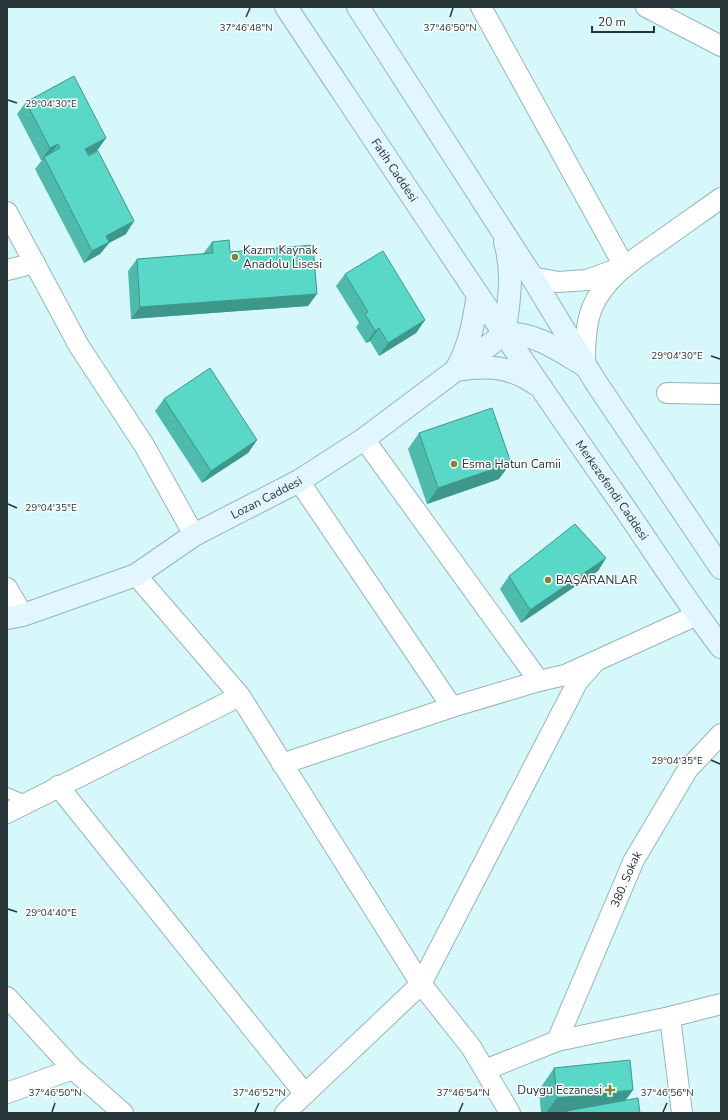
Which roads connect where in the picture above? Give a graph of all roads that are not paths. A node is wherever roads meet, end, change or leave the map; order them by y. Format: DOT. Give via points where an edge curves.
graph roads {
  1 [pos="286,7"];
  2 [pos="358,7"];
  3 [pos="481,7"];
  4 [pos="646,7"];
  5 [pos="721,46"];
  6 [pos="721,198"];
  7 [pos="7,212"];
  8 [pos="700,213"];
  9 [pos="721,218"];
  10 [pos="503,232"];
  11 [pos="35,263"];
  12 [pos="624,266"];
  13 [pos="7,270"];
  14 [pos="532,278"];
  15 [pos="478,295"];
  16 [pos="504,334"];
  17 [pos="585,366"];
  18 [pos="456,370"];
  19 [pos="538,385"];
  20 [pos="667,393"];
  21 [pos="721,394"];
  22 [pos="364,439"];
  23 [pos="299,481"];
  24 [pos="194,535"];
  25 [pos="721,568"];
  26 [pos="136,575"];
  27 [pos="7,588"];
  28 [pos="697,615"];
  29 [pos="15,617"];
  30 [pos="721,647"];
  31 [pos="595,662"];
  32 [pos="539,680"];
  33 [pos="240,696"];
  34 [pos="452,707"];
  35 [pos="721,734"];
  36 [pos="282,764"];
  37 [pos="58,786"];
  38 [pos="7,793"];
  39 [pos="28,802"];
  40 [pos="7,813"];
  41 [pos="421,984"];
  42 [pos="7,997"];
  43 [pos="721,1004"];
  44 [pos="670,1017"];
  45 [pos="557,1041"];
  46 [pos="73,1069"];
  47 [pos="485,1070"];
  48 [pos="7,1093"];
  49 [pos="305,1094"];
  50 [pos="123,1113"];
  51 [pos="285,1113"];
  52 [pos="510,1113"];
  53 [pos="682,1113"];
  1 -- 15 [label="main road, Fatih Caddesi"];
  2 -- 10 [label="main road"];
  3 -- 12 [label="street"];
  4 -- 5 [label="street"];
  6 -- 8 [label="street"];
  7 -- 11 [label="street"];
  8 -- 9 [label="street"];
  8 -- 12 [label="street"];
  10 -- 14 [label="main road"];
  10 -- 16 [label="main road" via="509,263 510,288"];
  11 -- 13 [label="street"];
  11 -- 24 [label="street" via="79,346 144,445"];
  12 -- 14 [label="street" via="587,280 558,282"];
  12 -- 17 [label="street" via="592,308 585,348"];
  14 -- 17 [label="main road"];
  15 -- 16 [label="main road, Fatih Caddesi"];
  15 -- 18 [label="main road" via="468,342"];
  16 -- 17 [label="main road" via="514,333 532,338 552,346"];
  16 -- 18 [label="main road, Lozan Caddesi"];
  16 -- 19 [label="main road, Merkezefendi Caddesi"];
  17 -- 25 [label="main road"];
  18 -- 19 [label="main road" via="496,367 527,377"];
  18 -- 22 [label="main road, Lozan Caddesi"];
  19 -- 28 [label="main road, Merkezefendi Caddesi"];
  20 -- 21 [label="street"];
  22 -- 23 [label="main road, Lozan Caddesi"];
  22 -- 32 [label="street"];
  23 -- 24 [label="main road, Lozan Caddesi"];
  23 -- 34 [label="street"];
  24 -- 26 [label="main road, Lozan Caddesi"];
  26 -- 29 [label="main road, Lozan Caddesi"];
  26 -- 33 [label="street"];
  27 -- 29 [label="street"];
  28 -- 30 [label="main road, Merkezefendi Caddesi"];
  28 -- 31 [label="street"];
  31 -- 32 [label="street" via="565,675"];
  31 -- 41 [label="street" via="578,680"];
  32 -- 34 [label="street"];
  33 -- 36 [label="street"];
  33 -- 37 [label="street"];
  34 -- 36 [label="street"];
  35 -- 45 [label="street, 380. Sokak" via="688,769 634,860"];
  36 -- 41 [label="street"];
  37 -- 39 [label="street"];
  37 -- 49 [label="street"];
  38 -- 39 [label="lane"];
  39 -- 40 [label="street"];
  41 -- 47 [label="street" via="471,1047"];
  41 -- 49 [label="street"];
  42 -- 46 [label="street"];
  43 -- 44 [label="street"];
  44 -- 45 [label="street"];
  44 -- 53 [label="street"];
  45 -- 47 [label="street"];
  46 -- 48 [label="street"];
  46 -- 50 [label="street"];
  47 -- 52 [label="street"];
  49 -- 51 [label="street"];
}
